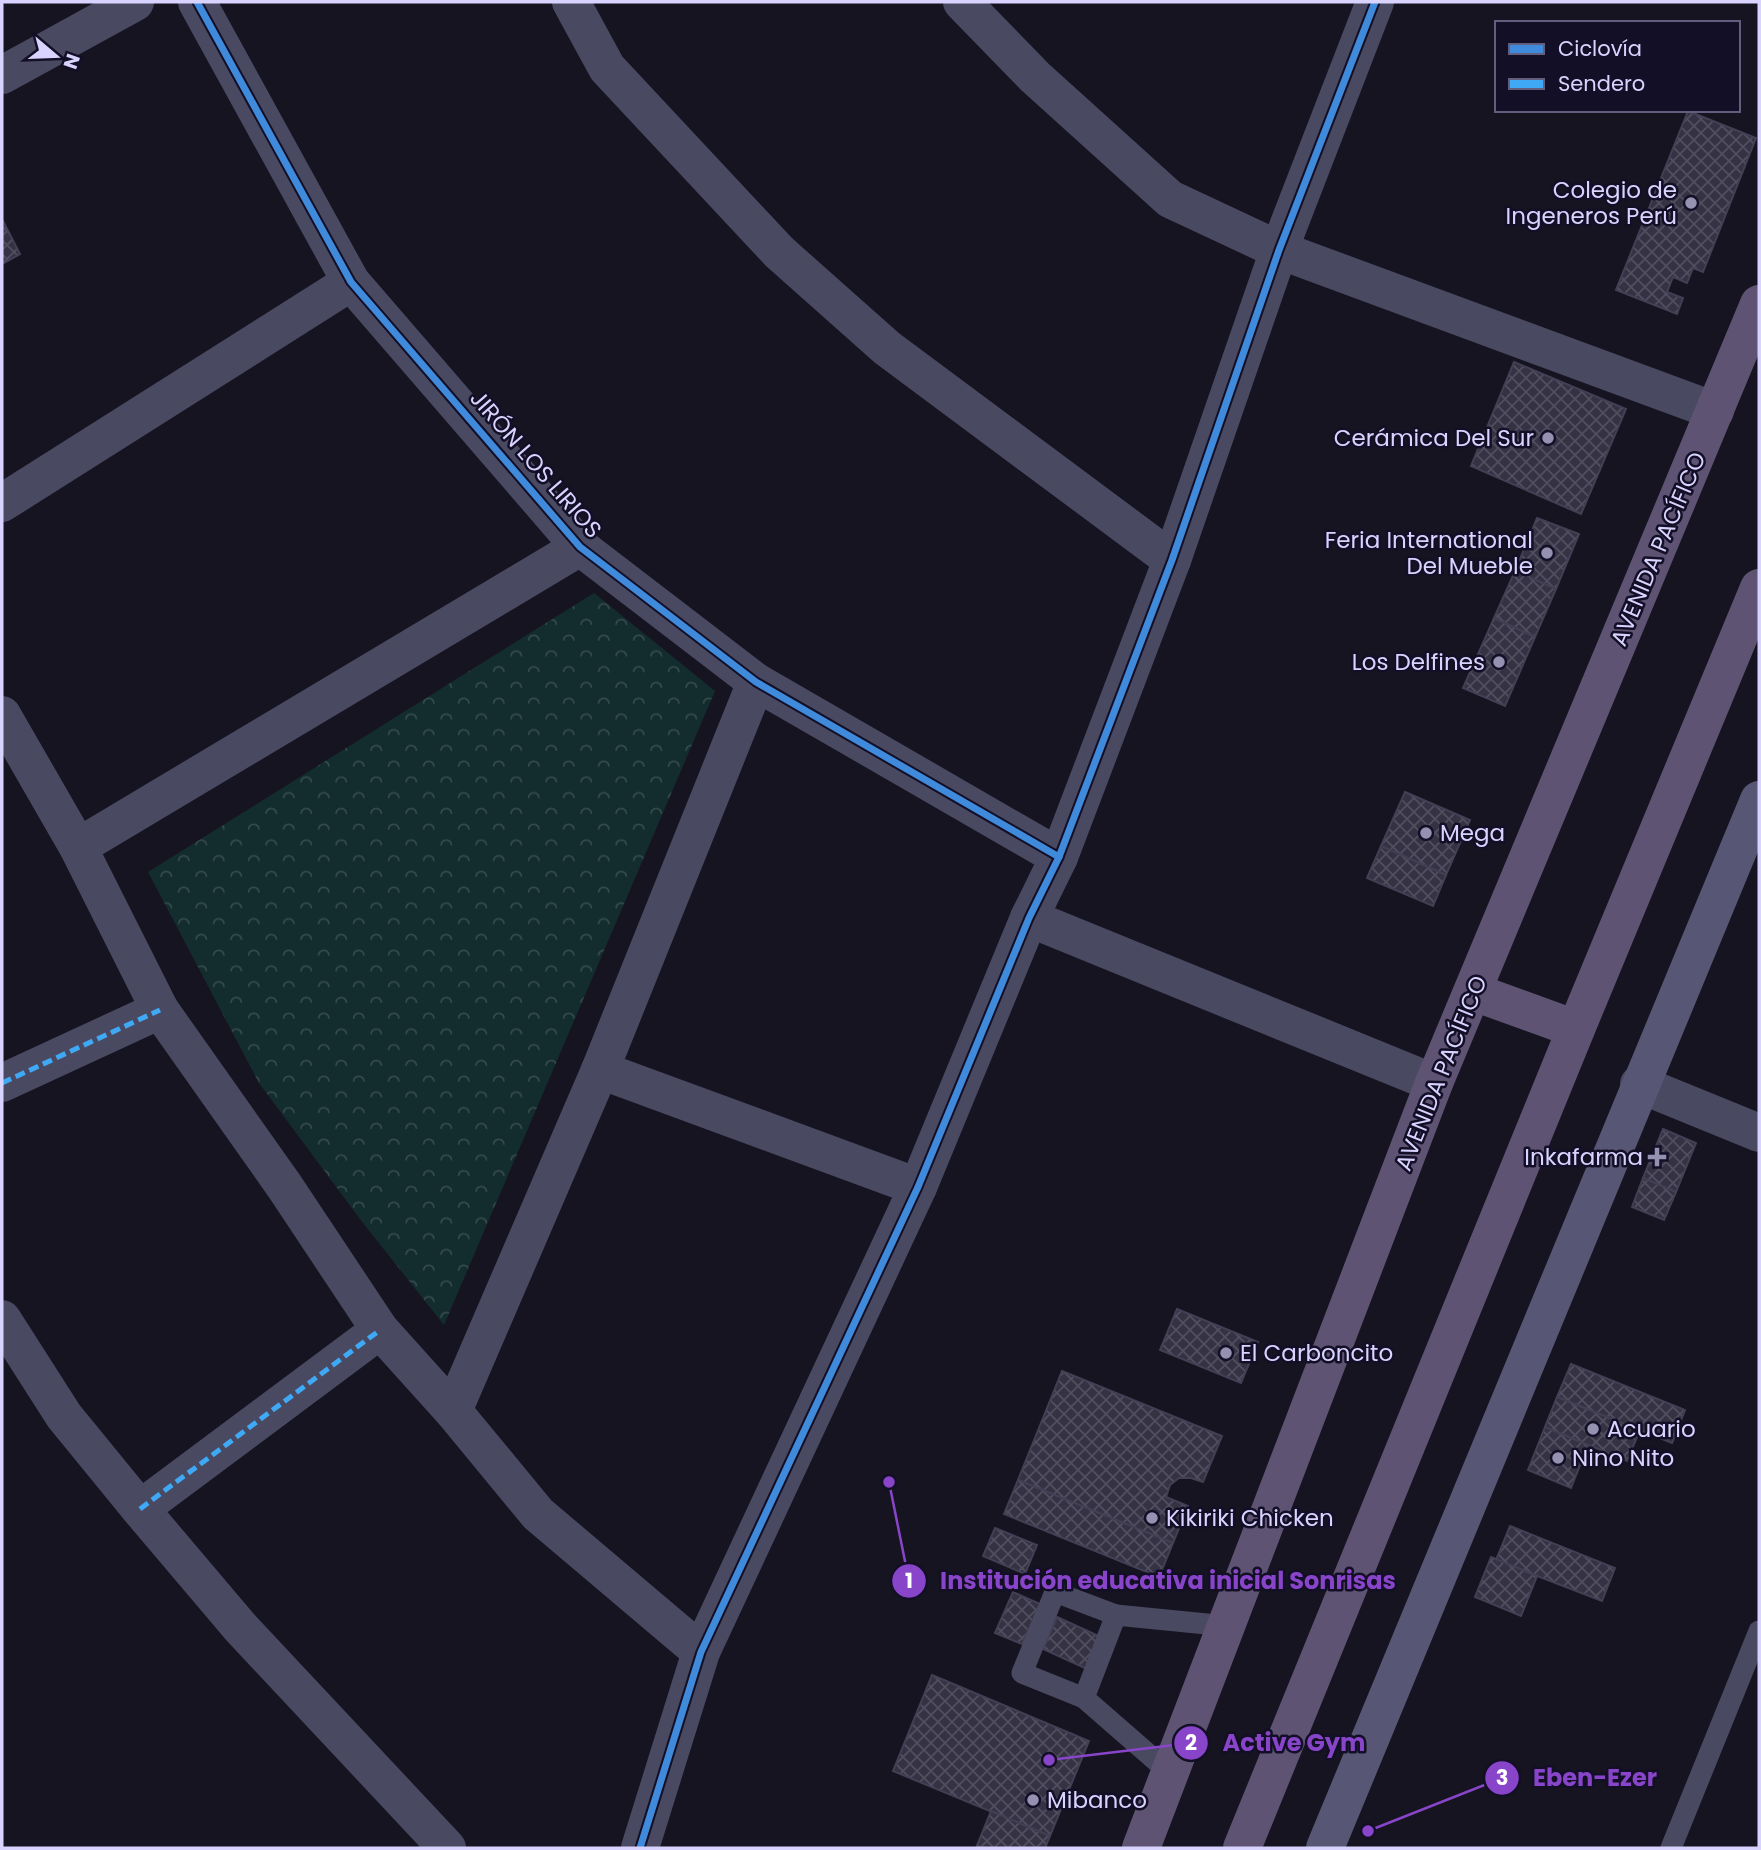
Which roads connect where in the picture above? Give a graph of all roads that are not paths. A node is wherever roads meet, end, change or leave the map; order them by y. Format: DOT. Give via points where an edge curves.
graph roads {
  1 [pos="135,2"];
  2 [pos="197,2"];
  3 [pos="571,2"];
  4 [pos="962,2"];
  5 [pos="1375,2"];
  6 [pos="2,75"];
  7 [pos="1279,250"];
  8 [pos="351,282"];
  9 [pos="1759,304"];
  10 [pos="1715,411"];
  11 [pos="2,503"];
  12 [pos="580,547"];
  13 [pos="1172,560"];
  14 [pos="1759,588"];
  15 [pos="756,682"];
  16 [pos="2,715"];
  17 [pos="1759,800"];
  18 [pos="78,847"];
  19 [pos="1059,857"];
  20 [pos="1029,918"];
  21 [pos="1474,992"];
  22 [pos="160,1010"];
  23 [pos="1576,1029"];
  24 [pos="600,1070"];
  25 [pos="2,1083"];
  26 [pos="1434,1083"];
  27 [pos="1639,1084"];
  28 [pos="1759,1133"];
  29 [pos="918,1187"];
  30 [pos="2,1319"];
  31 [pos="380,1330"];
  32 [pos="453,1411"];
  33 [pos="140,1509"];
  34 [pos="1116,1615"];
  35 [pos="1227,1626"];
  36 [pos="1759,1631"];
  37 [pos="701,1652"];
  38 [pos="1084,1698"];
  39 [pos="1170,1773"];
  40 [pos="447,1848"];
  41 [pos="640,1848"];
  42 [pos="1141,1848"];
  43 [pos="1242,1848"];
  44 [pos="1325,1848"];
  45 [pos="1671,1848"];
  1 -- 6 [label="street"];
  2 -- 8 [label="street, JIRÓN LOS LIRIOS"];
  3 -- 13 [label="street" via="607,68 779,252 887,348"];
  4 -- 7 [label="street" via="1035,77 1170,199"];
  5 -- 7 [label="street"];
  7 -- 10 [label="street"];
  7 -- 13 [label="street"];
  8 -- 11 [label="street"];
  8 -- 12 [label="street, JIRÓN LOS LIRIOS"];
  9 -- 10 [label="main road, AVENIDA PACÍFICO"];
  10 -- 21 [label="main road, AVENIDA PACÍFICO"];
  12 -- 15 [label="street, JIRÓN LOS LIRIOS"];
  12 -- 18 [label="street"];
  13 -- 19 [label="street"];
  14 -- 23 [label="main road"];
  15 -- 19 [label="street, JIRÓN LOS LIRIOS"];
  15 -- 24 [label="street"];
  16 -- 18 [label="street"];
  17 -- 27 [label="street"];
  18 -- 22 [label="street"];
  19 -- 20 [label="street"];
  20 -- 26 [label="street"];
  20 -- 29 [label="street"];
  21 -- 23 [label="main road"];
  21 -- 26 [label="main road, AVENIDA PACÍFICO"];
  22 -- 25 [label="street"];
  22 -- 31 [label="street"];
  23 -- 43 [label="main road"];
  24 -- 29 [label="street"];
  24 -- 32 [label="street"];
  26 -- 35 [label="main road, AVENIDA PACÍFICO"];
  27 -- 28 [label="street"];
  27 -- 44 [label="street"];
  29 -- 37 [label="street"];
  30 -- 33 [label="street" via="64,1416"];
  31 -- 32 [label="street"];
  31 -- 33 [label="street"];
  32 -- 37 [label="street" via="538,1514"];
  33 -- 40 [label="street" via="240,1628"];
  34 -- 35 [label="lane"];
  34 -- 38 [label="lane"];
  34 -- 38 [label="lane" via="1055,1591 1022,1673"];
  35 -- 39 [label="main road, AVENIDA PACÍFICO"];
  36 -- 45 [label="lane"];
  37 -- 41 [label="street"];
  38 -- 39 [label="lane"];
  39 -- 42 [label="main road, AVENIDA PACÍFICO"];
}
